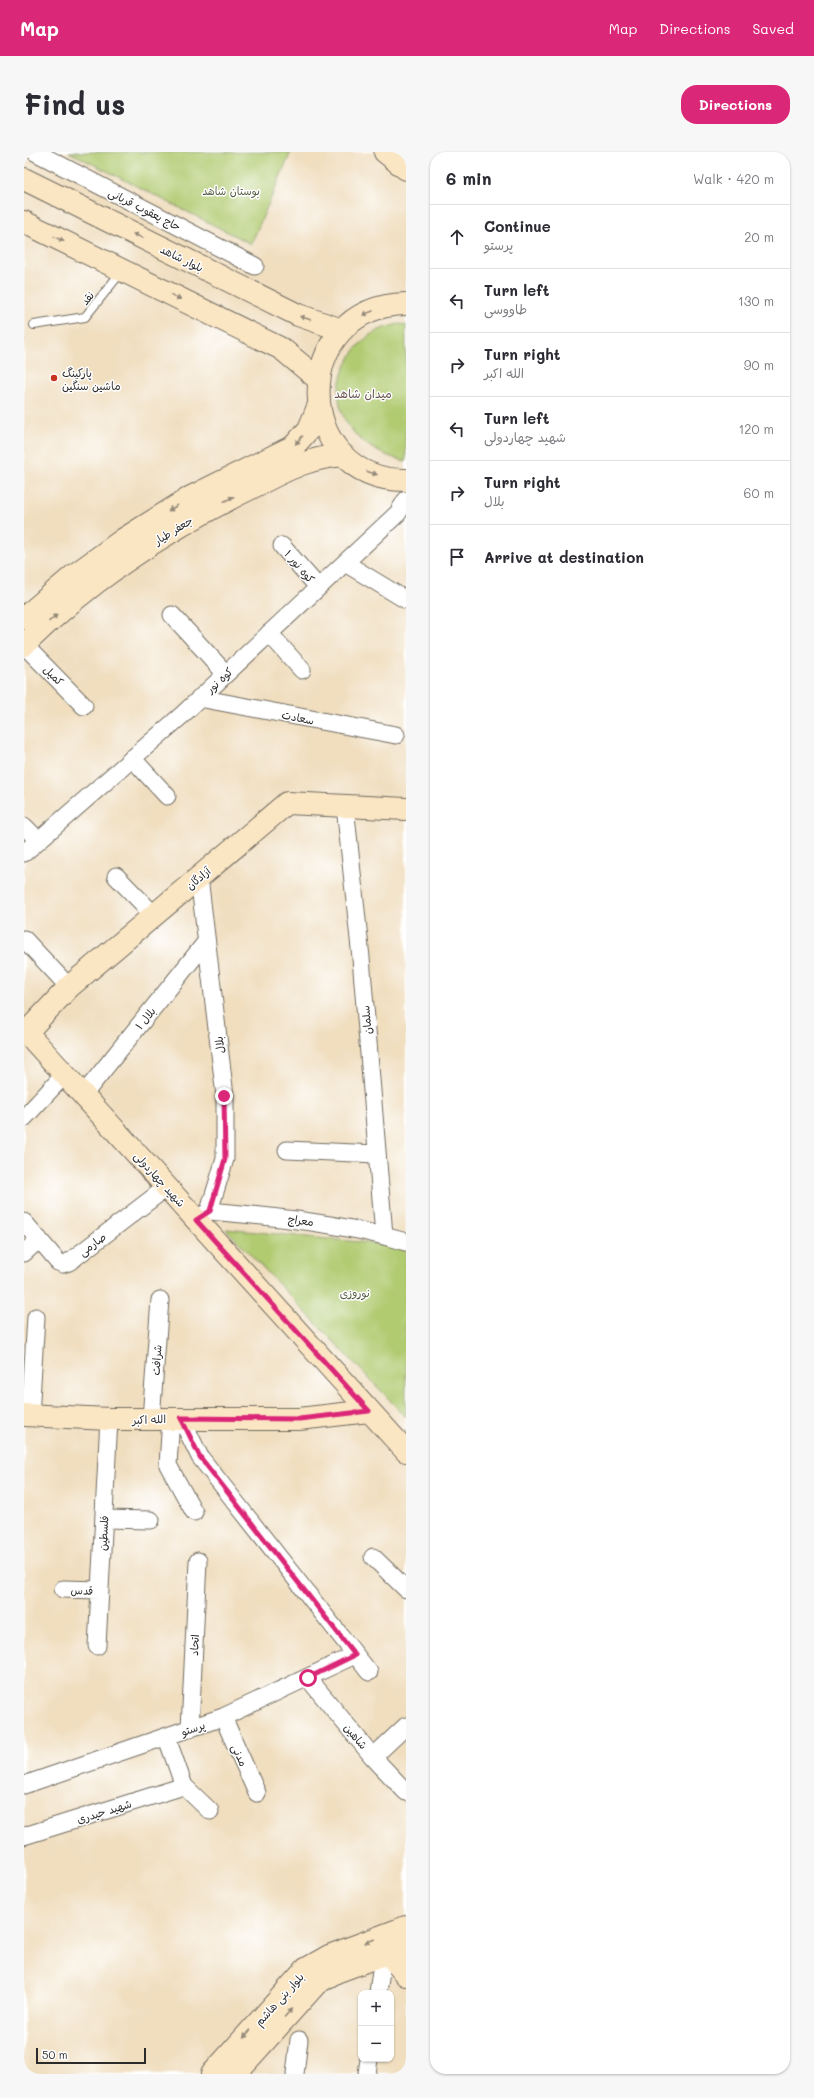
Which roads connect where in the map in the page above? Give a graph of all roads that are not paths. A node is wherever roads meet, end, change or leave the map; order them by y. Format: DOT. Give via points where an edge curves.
graph roads {
  1 [pos="35,152"];
  2 [pos="385,152"];
  3 [pos="406,169"];
  4 [pos="24,179"];
  5 [pos="24,222"];
  6 [pos="255,266"];
  7 [pos="123,271"];
  8 [pos="406,304"];
  9 [pos="34,325"];
  10 [pos="342,330"];
  11 [pos="318,379"];
  12 [pos="318,407"];
  13 [pos="343,455"];
  14 [pos="406,480"];
  15 [pos="406,500"];
  16 [pos="197,504"];
  17 [pos="282,546"];
  18 [pos="344,563"];
  19 [pos="318,587"];
  20 [pos="406,600"];
  21 [pos="172,615"];
  22 [pos="24,618"];
  23 [pos="269,633"];
  24 [pos="24,645"];
  25 [pos="302,670"];
  26 [pos="226,674"];
  27 [pos="199,698"];
  28 [pos="84,706"];
  29 [pos="396,735"];
  30 [pos="132,758"];
  31 [pos="167,796"];
  32 [pos="345,806"];
  33 [pos="406,808"];
  34 [pos="24,826"];
  35 [pos="38,840"];
  36 [pos="24,852"];
  37 [pos="116,876"];
  38 [pos="199,877"];
  39 [pos="154,915"];
  40 [pos="24,939"];
  41 [pos="206,942"];
  42 [pos="69,987"];
  43 [pos="25,1032"];
  44 [pos="65,1074"];
  45 [pos="84,1094"];
  46 [pos="27,1108"];
  47 [pos="287,1150"];
  48 [pos="377,1154"];
  49 [pos="167,1187"];
  50 [pos="203,1215"];
  51 [pos="24,1222"];
  52 [pos="384,1236"];
  53 [pos="39,1239"];
  54 [pos="406,1242"];
  55 [pos="24,1253"];
  56 [pos="160,1300"];
  57 [pos="36,1317"];
  58 [pos="369,1411"];
  59 [pos="27,1415"];
  60 [pos="168,1418"];
  61 [pos="109,1419"];
  62 [pos="406,1451"];
  63 [pos="194,1512"];
  64 [pos="104,1519"];
  65 [pos="151,1520"];
  66 [pos="374,1557"];
  67 [pos="198,1561"];
  68 [pos="64,1589"];
  69 [pos="406,1589"];
  70 [pos="100,1590"];
  71 [pos="97,1646"];
  72 [pos="355,1655"];
  73 [pos="368,1672"];
  74 [pos="308,1678"];
  75 [pos="223,1717"];
  76 [pos="406,1726"];
  77 [pos="190,1729"];
  78 [pos="169,1744"];
  79 [pos="373,1757"];
  80 [pos="24,1784"];
  81 [pos="184,1786"];
  82 [pos="406,1792"];
  83 [pos="257,1793"];
  84 [pos="210,1811"];
  85 [pos="24,1836"];
  86 [pos="406,1927"];
  87 [pos="392,1951"];
  88 [pos="406,1975"];
  89 [pos="379,1990"];
  90 [pos="299,2040"];
  91 [pos="369,2062"];
  92 [pos="212,2074"];
  93 [pos="235,2074"];
  94 [pos="295,2074"];
  95 [pos="367,2074"];
  1 -- 6 [label="street, حاج یعقوب قربانی"];
  2 -- 3 [label="street"];
  10 -- 4 [label="street, بلوار شاهد, one-way" via="298,315"];
  5 -- 7 [label="street, one-way"];
  7 -- 9 [label="lane, نقد" via="85,317"];
  7 -- 11 [label="street, one-way" via="282,349"];
  8 -- 10 [label="street, one-way" via="391,305 364,314"];
  10 -- 11 [label="street" via="326,353"];
  11 -- 12 [label="street"];
  12 -- 13 [label="street" via="327,433"];
  12 -- 16 [label="street, جعفر طیار, one-way" via="309,429 294,446"];
  13 -- 14 [label="street, one-way" via="366,471 392,480"];
  16 -- 13 [label="street, جعفر طیار, one-way" via="302,463 322,457"];
  15 -- 18 [label="street, کوه نور" via="398,513"];
  16 -- 22 [label="street, جعفر طیار, one-way" via="124,539 73,576"];
  24 -- 16 [label="street, جعفر طیار, one-way" via="84,590"];
  17 -- 19 [label="street, کوه نور ۱"];
  18 -- 19 [label="street, کوه نور"];
  18 -- 20 [label="street"];
  19 -- 23 [label="street, کوه نور"];
  21 -- 26 [label="street"];
  23 -- 25 [label="street"];
  23 -- 26 [label="street, کوه نور"];
  24 -- 28 [label="street, کمیل"];
  26 -- 27 [label="street, کوه نور"];
  27 -- 29 [label="street, سعادت"];
  27 -- 30 [label="street, کوه نور"];
  30 -- 31 [label="street"];
  30 -- 35 [label="street, کوه نور"];
  32 -- 33 [label="street, آزادگان"];
  32 -- 38 [label="street, آزادگان" via="287,803"];
  32 -- 48 [label="street, سلمان" via="361,958"];
  34 -- 35 [label="street"];
  35 -- 36 [label="street, کوه نور"];
  37 -- 39 [label="street"];
  38 -- 39 [label="street, آزادگان"];
  38 -- 41 [label="street, بلال"];
  39 -- 42 [label="street, آزادگان"];
  40 -- 42 [label="street"];
  41 -- 45 [label="street, بلال ۱"];
  41 -- 50 [label="street, بلال" via="224,1096 225,1159"];
  42 -- 43 [label="street, آزادگان"];
  43 -- 44 [label="street, شهید چهاردولی"];
  44 -- 45 [label="street, شهید چهاردولی"];
  44 -- 46 [label="street"];
  45 -- 49 [label="street, شهید چهاردولی"];
  47 -- 48 [label="street"];
  48 -- 52 [label="street, سلمان"];
  49 -- 50 [label="street, شهید چهاردولی"];
  49 -- 53 [label="street, صارمی" via="69,1262 58,1262"];
  50 -- 52 [label="street, معراج" via="298,1219"];
  50 -- 58 [label="street, شهید چهاردولی"];
  51 -- 53 [label="street, صارمی"];
  52 -- 54 [label="street, معراج"];
  53 -- 55 [label="street"];
  56 -- 60 [label="street, شرافت"];
  57 -- 59 [label="street"];
  58 -- 60 [label="street, الله اکبر" via="299,1419"];
  58 -- 62 [label="street, شهید چهاردولی"];
  59 -- 61 [label="street, الله اکبر"];
  60 -- 61 [label="street, الله اکبر"];
  60 -- 63 [label="street, شرافت" via="168,1465"];
  60 -- 72 [label="street"];
  61 -- 64 [label="street, فلسطین"];
  64 -- 65 [label="street"];
  64 -- 70 [label="street, فلسطین"];
  66 -- 69 [label="street"];
  67 -- 77 [label="street, اتحاد"];
  68 -- 70 [label="street, قدس"];
  70 -- 71 [label="street, فلسطین"];
  72 -- 73 [label="street"];
  72 -- 74 [label="street, پرستو"];
  74 -- 75 [label="street, پرستو"];
  74 -- 79 [label="street, شاهین"];
  75 -- 77 [label="street, پرستو"];
  75 -- 83 [label="street, مدنی"];
  76 -- 79 [label="street"];
  77 -- 80 [label="street, پرستو"];
  78 -- 81 [label="street"];
  79 -- 82 [label="street, شاهین"];
  81 -- 84 [label="street"];
  81 -- 85 [label="street, شهید حیدری"];
  86 -- 92 [label="street, بلوار بنی هاشم, one-way" via="329,1956 306,1969"];
  87 -- 88 [label="street"];
  87 -- 89 [label="street"];
  93 -- 87 [label="street, بلوار بنی هاشم, one-way" via="317,1983 336,1972"];
  90 -- 94 [label="street"];
  91 -- 95 [label="street"];
}
